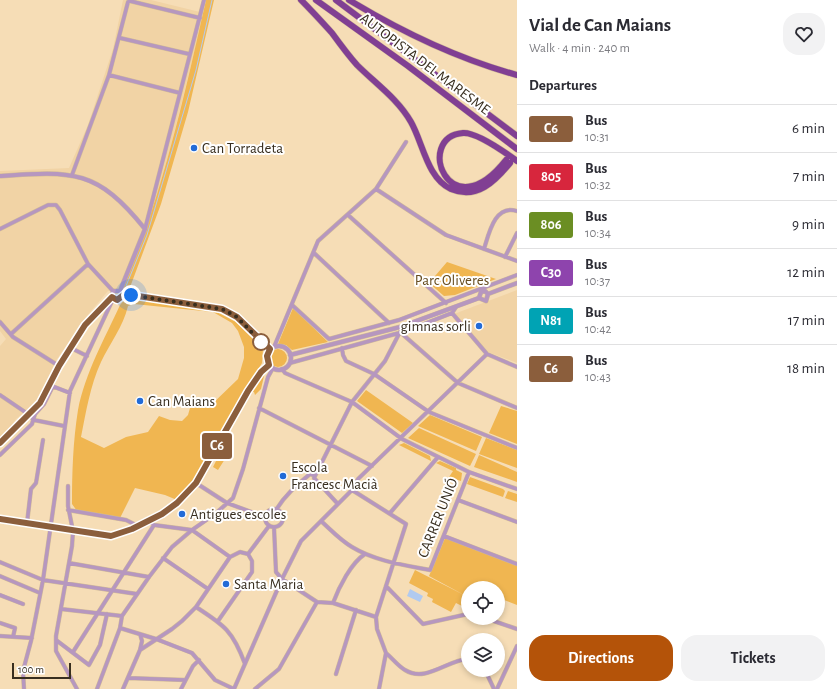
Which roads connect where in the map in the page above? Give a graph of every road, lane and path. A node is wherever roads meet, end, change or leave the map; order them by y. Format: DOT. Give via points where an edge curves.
graph roads {
  1 [pos="301,0"];
  2 [pos="316,0"];
  3 [pos="336,0"];
  4 [pos="349,0"];
  5 [pos="204,2"];
  6 [pos="200,18"];
  7 [pos="120,38"];
  8 [pos="189,54"];
  9 [pos="109,75"];
  10 [pos="517,75"];
  11 [pos="180,93"];
  12 [pos="517,136"];
  13 [pos="406,142"];
  14 [pos="517,149"];
  15 [pos="508,159"];
  16 [pos="517,161"];
  17 [pos="72,175"];
  18 [pos="0,176"];
  19 [pos="376,189"];
  20 [pos="517,211"];
  21 [pos="348,215"];
  22 [pos="0,229"];
  23 [pos="145,229"];
  24 [pos="517,233"];
  25 [pos="484,249"];
  26 [pos="314,252"];
  27 [pos="505,257"];
  28 [pos="517,261"];
  29 [pos="88,264"];
  30 [pos="517,275"];
  31 [pos="517,283"];
  32 [pos="490,286"];
  33 [pos="113,291"];
  34 [pos="120,291"];
  35 [pos="487,293"];
  36 [pos="478,294"];
  37 [pos="122,296"];
  38 [pos="112,298"];
  39 [pos="446,303"];
  40 [pos="292,305"];
  41 [pos="456,307"];
  42 [pos="452,313"];
  43 [pos="0,322"];
  44 [pos="389,323"];
  45 [pos="400,332"];
  46 [pos="11,334"];
  47 [pos="71,348"];
  48 [pos="272,348"];
  49 [pos="342,348"];
  50 [pos="487,354"];
  51 [pos="290,355"];
  52 [pos="87,356"];
  53 [pos="290,363"];
  54 [pos="269,365"];
  55 [pos="59,366"];
  56 [pos="517,367"];
  57 [pos="273,368"];
  58 [pos="282,369"];
  59 [pos="374,374"];
  60 [pos="458,383"];
  61 [pos="51,385"];
  62 [pos="70,393"];
  63 [pos="0,395"];
  64 [pos="352,402"];
  65 [pos="259,408"];
  66 [pos="517,408"];
  67 [pos="429,412"];
  68 [pos="28,414"];
  69 [pos="34,420"];
  70 [pos="64,426"];
  71 [pos="402,439"];
  72 [pos="43,440"];
  73 [pos="0,443"];
  74 [pos="330,445"];
  75 [pos="517,448"];
  76 [pos="0,455"];
  77 [pos="438,457"];
  78 [pos="372,466"];
  79 [pos="469,472"];
  80 [pos="315,476"];
  81 [pos="196,483"];
  82 [pos="68,486"];
  83 [pos="517,489"];
  84 [pos="352,490"];
  85 [pos="458,500"];
  86 [pos="227,503"];
  87 [pos="338,503"];
  88 [pos="68,510"];
  89 [pos="276,510"];
  90 [pos="390,513"];
  91 [pos="265,517"];
  92 [pos="0,520"];
  93 [pos="149,521"];
  94 [pos="321,521"];
  95 [pos="517,522"];
  96 [pos="28,523"];
  97 [pos="154,525"];
  98 [pos="138,526"];
  99 [pos="269,526"];
  100 [pos="51,527"];
  101 [pos="274,527"];
  102 [pos="192,530"];
  103 [pos="73,531"];
  104 [pos="444,536"];
  105 [pos="248,554"];
  106 [pos="365,554"];
  107 [pos="230,557"];
  108 [pos="163,558"];
  109 [pos="0,562"];
  110 [pos="69,563"];
  111 [pos="394,563"];
  112 [pos="517,564"];
  113 [pos="124,572"];
  114 [pos="0,576"];
  115 [pos="149,577"];
  116 [pos="282,579"];
  117 [pos="43,580"];
  118 [pos="66,583"];
  119 [pos="386,586"];
  120 [pos="208,589"];
  121 [pos="112,590"];
  122 [pos="40,593"];
  123 [pos="137,594"];
  124 [pos="0,595"];
  125 [pos="318,602"];
  126 [pos="333,603"];
  127 [pos="22,604"];
  128 [pos="196,606"];
  129 [pos="61,609"];
  130 [pos="356,610"];
  131 [pos="98,613"];
  132 [pos="107,614"];
  133 [pos="122,616"];
  134 [pos="461,616"];
  135 [pos="376,617"];
  136 [pos="218,621"];
  137 [pos="0,623"];
  138 [pos="505,625"];
  139 [pos="120,628"];
  140 [pos="517,629"];
  141 [pos="140,634"];
  142 [pos="0,636"];
  143 [pos="13,637"];
  144 [pos="32,638"];
  145 [pos="156,639"];
  146 [pos="56,640"];
  147 [pos="517,646"];
  148 [pos="140,650"];
  149 [pos="73,652"];
  150 [pos="386,653"];
  151 [pos="199,660"];
  152 [pos="461,661"];
  153 [pos="245,664"];
  154 [pos="336,674"];
  155 [pos="488,677"];
  156 [pos="128,678"];
  157 [pos="185,680"];
  158 [pos="24,689"];
  159 [pos="77,689"];
  160 [pos="97,689"];
  161 [pos="123,689"];
  162 [pos="181,689"];
  163 [pos="234,689"];
  164 [pos="255,689"];
  165 [pos="379,689"];
  166 [pos="494,689"];
  167 [pos="497,689"];
  1 -- 15 [label="highway" via="322,21 356,64 399,105 411,122 424,152 442,182 456,190 475,191 486,187 497,178"];
  2 -- 14 [label="highway, AUTOPISTA DEL MARESME"];
  3 -- 12 [label="highway, AUTOPISTA DEL MARESME"];
  4 -- 10 [label="highway" via="449,52"];
  5 -- 6 [label="street"];
  6 -- 7 [label="street" via="130,1"];
  6 -- 8 [label="street"];
  7 -- 8 [label="street"];
  7 -- 9 [label="street"];
  8 -- 11 [label="street"];
  9 -- 11 [label="street"];
  9 -- 17 [label="street"];
  11 -- 23 [label="street"];
  13 -- 19 [label="street"];
  15 -- 15 [label="highway" via="484,183 465,187 452,182 444,174 439,153 447,140 464,133 475,136"];
  15 -- 16 [label="highway"];
  17 -- 18 [label="street" via="48,172"];
  17 -- 23 [label="street" via="96,183 112,193 128,207"];
  19 -- 21 [label="street"];
  19 -- 25 [label="street" via="446,235"];
  20 -- 25 [label="street" via="507,209 497,216"];
  21 -- 26 [label="street" via="318,241"];
  21 -- 39 [label="street"];
  22 -- 29 [label="street" via="48,205 56,205"];
  23 -- 34 [label="street"];
  24 -- 27 [label="street"];
  25 -- 27 [label="street"];
  26 -- 40 [label="street"];
  26 -- 44 [label="street"];
  27 -- 28 [label="street"];
  29 -- 33 [label="street"];
  29 -- 46 [label="street"];
  30 -- 32 [label="street"];
  31 -- 35 [label="street"];
  32 -- 35 [label="street"];
  32 -- 36 [label="street"];
  33 -- 34 [label="street"];
  33 -- 38 [label="street"];
  34 -- 37 [label="street"];
  35 -- 36 [label="street"];
  35 -- 36 [label="street" via="486,301"];
  36 -- 39 [label="street"];
  36 -- 41 [label="street"];
  37 -- 38 [label="street" via="119,300"];
  37 -- 48 [label="street" via="131,295 222,309 237,317"];
  38 -- 47 [label="street" via="85,325"];
  38 -- 52 [label="street"];
  39 -- 44 [label="street"];
  40 -- 44 [label="street" via="329,339"];
  40 -- 48 [label="street"];
  41 -- 42 [label="street"];
  41 -- 51 [label="street" via="400,327"];
  42 -- 45 [label="street"];
  42 -- 50 [label="street"];
  43 -- 46 [label="street"];
  45 -- 49 [label="street"];
  45 -- 59 [label="street" via="385,361"];
  45 -- 60 [label="street"];
  46 -- 55 [label="street"];
  47 -- 52 [label="street"];
  47 -- 55 [label="street"];
  48 -- 51 [label="street" via="285,348"];
  48 -- 54 [label="street" via="267,356"];
  49 -- 53 [label="street"];
  49 -- 59 [label="street" via="346,361"];
  50 -- 56 [label="street"];
  50 -- 60 [label="street"];
  51 -- 53 [label="street"];
  52 -- 62 [label="street"];
  53 -- 58 [label="street"];
  54 -- 57 [label="street"];
  54 -- 81 [label="street" via="248,391"];
  55 -- 61 [label="street"];
  57 -- 58 [label="street"];
  57 -- 65 [label="street"];
  58 -- 64 [label="street" via="285,373"];
  59 -- 64 [label="street"];
  59 -- 67 [label="street"];
  60 -- 66 [label="street"];
  60 -- 67 [label="street"];
  61 -- 62 [label="street"];
  61 -- 68 [label="street" via="40,403"];
  61 -- 69 [label="street" via="44,404 35,414"];
  62 -- 70 [label="street"];
  63 -- 68 [label="street"];
  64 -- 71 [label="street"];
  64 -- 74 [label="street"];
  65 -- 74 [label="street"];
  65 -- 86 [label="street" via="243,469 233,498"];
  67 -- 71 [label="street"];
  67 -- 75 [label="street"];
  68 -- 69 [label="street"];
  68 -- 73 [label="street"];
  69 -- 70 [label="street"];
  69 -- 76 [label="street"];
  70 -- 100 [label="street"];
  71 -- 77 [label="street"];
  71 -- 78 [label="street"];
  72 -- 96 [label="street" via="36,483 31,489"];
  74 -- 78 [label="street"];
  74 -- 80 [label="street"];
  77 -- 79 [label="street"];
  77 -- 90 [label="street"];
  78 -- 84 [label="street" via="358,479"];
  79 -- 83 [label="street"];
  79 -- 85 [label="street, CARRER UNIÓ"];
  80 -- 87 [label="street" via="314,478"];
  80 -- 89 [label="street" via="310,474 297,485"];
  81 -- 86 [label="street"];
  81 -- 93 [label="street" via="177,503"];
  82 -- 88 [label="street"];
  84 -- 87 [label="street"];
  84 -- 90 [label="street"];
  85 -- 95 [label="street"];
  85 -- 104 [label="street, CARRER UNIÓ"];
  86 -- 91 [label="street"];
  86 -- 102 [label="street"];
  87 -- 94 [label="street"];
  88 -- 98 [label="street" via="126,520"];
  88 -- 103 [label="street"];
  89 -- 91 [label="street" via="269,511"];
  89 -- 101 [label="street" via="282,518 280,524"];
  90 -- 111 [label="street" via="406,524"];
  91 -- 99 [label="street"];
  92 -- 96 [label="street"];
  93 -- 97 [label="street"];
  93 -- 98 [label="street"];
  94 -- 106 [label="street, CARRER UNIÓ" via="350,546"];
  94 -- 116 [label="street" via="301,541"];
  96 -- 100 [label="street"];
  97 -- 102 [label="street"];
  97 -- 113 [label="street"];
  98 -- 103 [label="street" via="111,536"];
  99 -- 101 [label="street"];
  99 -- 105 [label="street"];
  100 -- 103 [label="street"];
  100 -- 117 [label="street"];
  101 -- 116 [label="street" via="276,572"];
  102 -- 107 [label="street"];
  102 -- 108 [label="street"];
  103 -- 110 [label="street"];
  104 -- 111 [label="street, CARRER UNIÓ" via="430,570"];
  104 -- 112 [label="street"];
  105 -- 107 [label="street" via="240,552"];
  105 -- 136 [label="street" via="252,561 252,572"];
  106 -- 111 [label="street, CARRER UNIÓ"];
  106 -- 126 [label="street" via="350,568"];
  107 -- 120 [label="street"];
  108 -- 115 [label="street"];
  108 -- 120 [label="street"];
  109 -- 117 [label="street"];
  110 -- 113 [label="street"];
  110 -- 118 [label="street"];
  111 -- 119 [label="street"];
  113 -- 115 [label="street"];
  113 -- 121 [label="street"];
  114 -- 122 [label="street"];
  115 -- 123 [label="street"];
  116 -- 125 [label="street"];
  116 -- 153 [label="street"];
  117 -- 118 [label="street"];
  117 -- 122 [label="street"];
  118 -- 121 [label="street"];
  118 -- 129 [label="street"];
  119 -- 134 [label="street" via="423,624"];
  119 -- 135 [label="street"];
  120 -- 128 [label="street"];
  121 -- 123 [label="street"];
  121 -- 131 [label="street"];
  122 -- 144 [label="street"];
  123 -- 133 [label="street"];
  124 -- 127 [label="street"];
  125 -- 126 [label="street"];
  125 -- 164 [label="street" via="279,668"];
  126 -- 130 [label="street"];
  128 -- 136 [label="street"];
  128 -- 145 [label="street" via="172,629"];
  129 -- 131 [label="street"];
  129 -- 146 [label="street"];
  130 -- 135 [label="street"];
  130 -- 154 [label="street"];
  131 -- 132 [label="street"];
  131 -- 149 [label="street"];
  132 -- 133 [label="street"];
  132 -- 149 [label="street" via="100,645 89,665"];
  133 -- 139 [label="street"];
  135 -- 150 [label="street" via="377,629"];
  136 -- 153 [label="street" via="230,633"];
  137 -- 143 [label="street" via="15,628"];
  138 -- 140 [label="street"];
  139 -- 141 [label="street"];
  139 -- 160 [label="street"];
  141 -- 145 [label="street"];
  141 -- 148 [label="street"];
  142 -- 143 [label="street"];
  143 -- 144 [label="street"];
  144 -- 158 [label="street" via="23,671"];
  145 -- 148 [label="street"];
  145 -- 151 [label="street" via="192,653"];
  146 -- 149 [label="street"];
  146 -- 159 [label="street" via="56,651"];
  147 -- 167 [label="street"];
  148 -- 156 [label="street"];
  150 -- 152 [label="street" via="405,671 416,674 431,672"];
  150 -- 165 [label="street"];
  151 -- 157 [label="street"];
  151 -- 163 [label="street" via="215,680"];
  153 -- 163 [label="street"];
  155 -- 166 [label="street"];
  156 -- 157 [label="street"];
  156 -- 161 [label="street"];
  157 -- 162 [label="street"];
}
